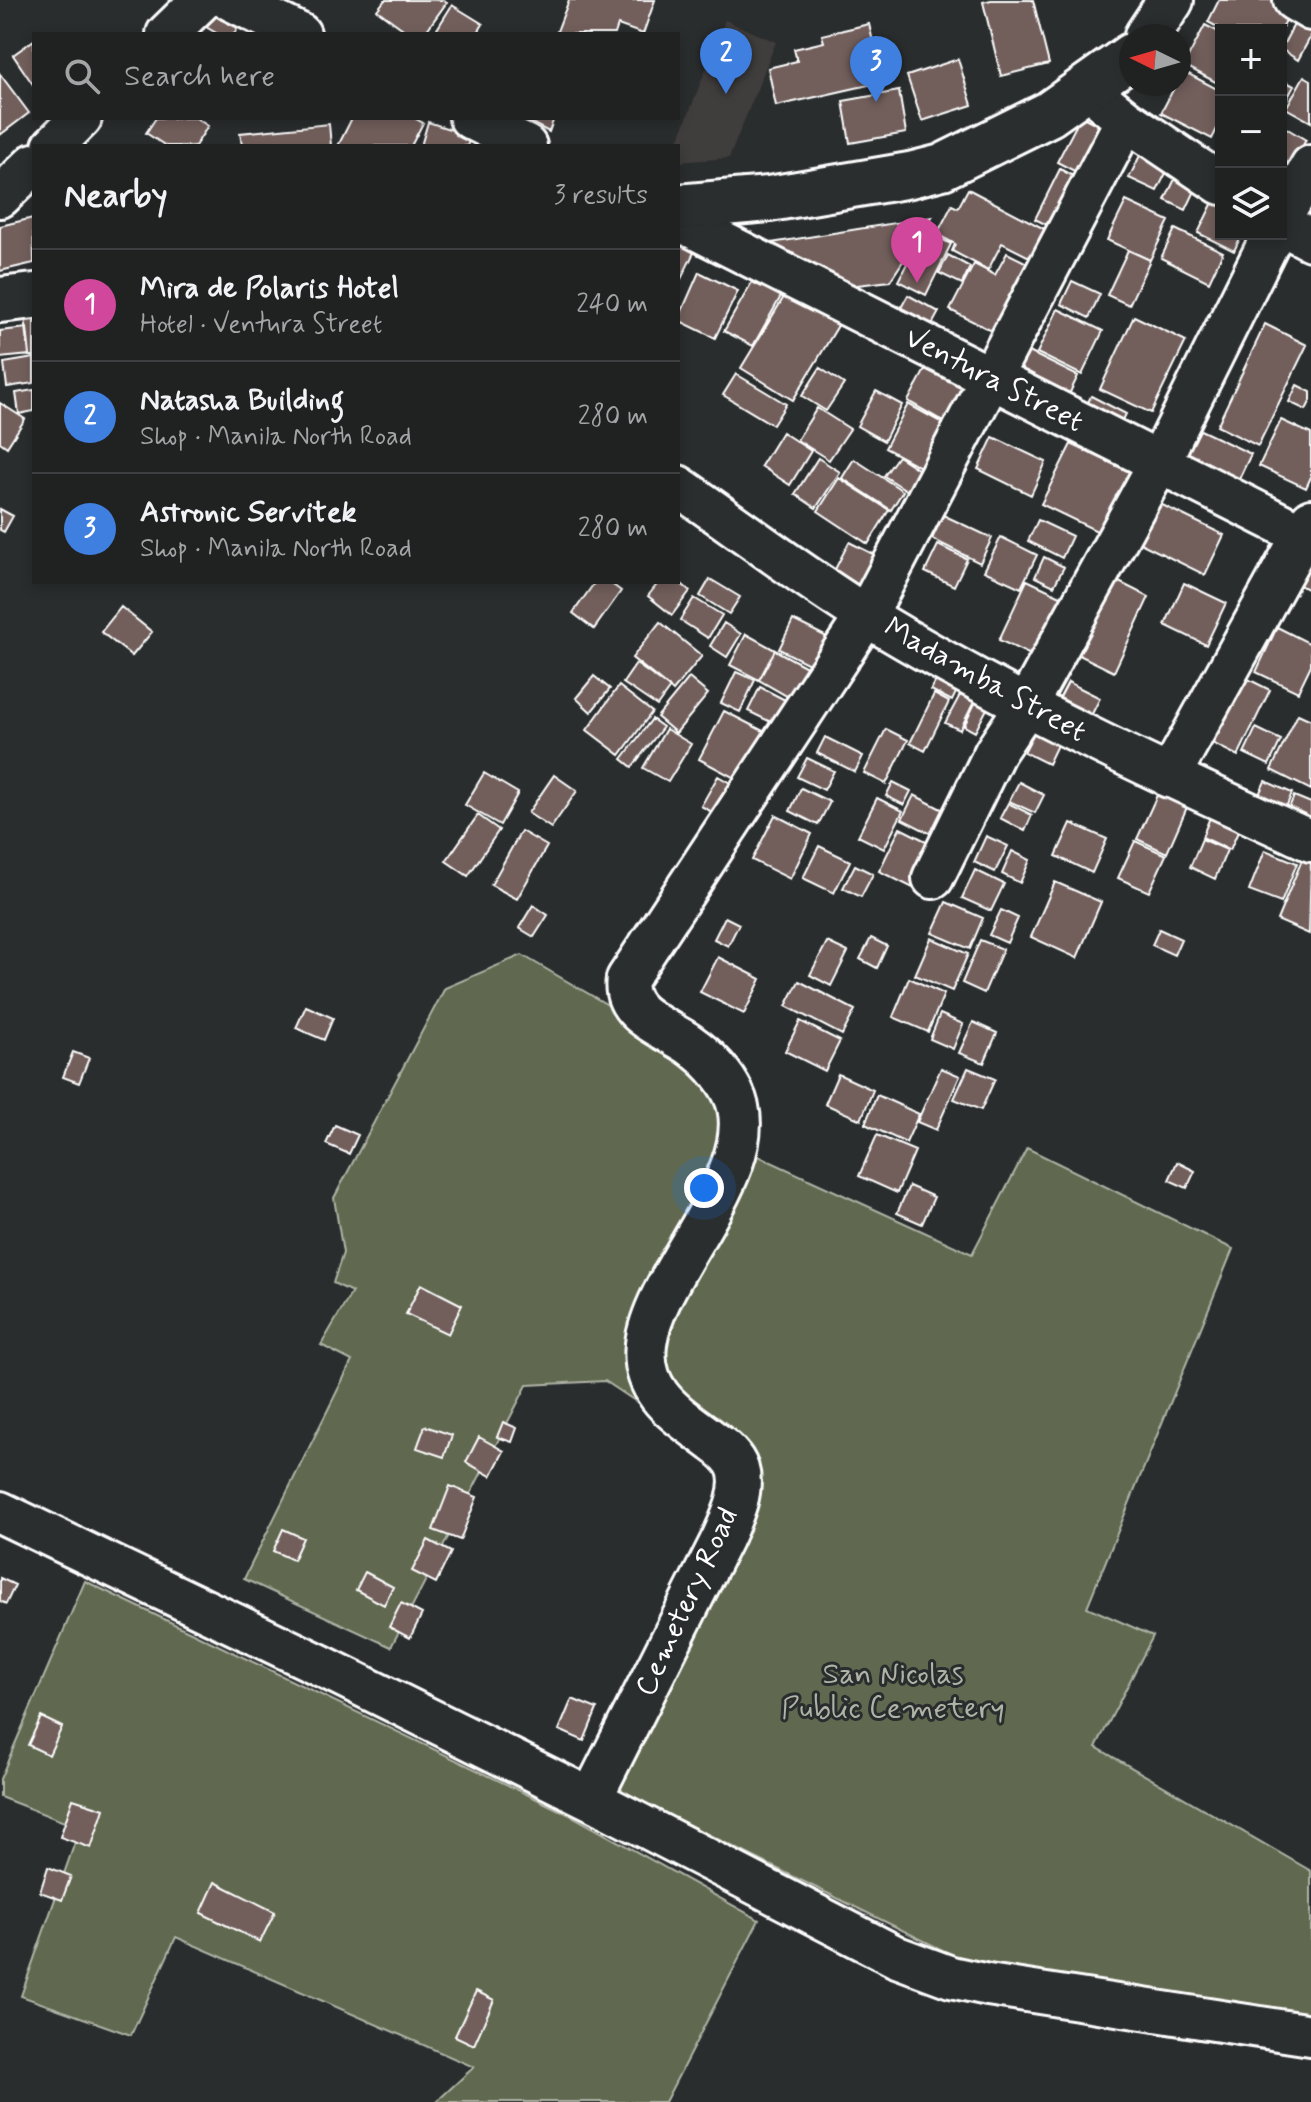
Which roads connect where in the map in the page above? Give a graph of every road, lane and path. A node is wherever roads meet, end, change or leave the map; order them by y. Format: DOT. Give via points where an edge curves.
graph roads {
  1 [pos="202,0"];
  2 [pos="231,0"];
  3 [pos="1171,0"];
  4 [pos="1294,0"];
  5 [pos="1311,10"];
  6 [pos="1155,24"];
  7 [pos="169,32"];
  8 [pos="296,32"];
  9 [pos="1119,65"];
  10 [pos="1088,88"];
  11 [pos="79,120"];
  12 [pos="474,120"];
  13 [pos="1126,120"];
  14 [pos="55,144"];
  15 [pos="522,144"];
  16 [pos="32,166"];
  17 [pos="1311,166"];
  18 [pos="1215,180"];
  19 [pos="0,197"];
  20 [pos="680,207"];
  21 [pos="1287,211"];
  22 [pos="680,221"];
  23 [pos="1287,226"];
  24 [pos="1270,240"];
  25 [pos="1311,240"];
  26 [pos="32,296"];
  27 [pos="0,300"];
  28 [pos="992,379"];
  29 [pos="1159,463"];
  30 [pos="680,487"];
  31 [pos="1308,531"];
  32 [pos="866,616"];
  33 [pos="1026,706"];
  34 [pos="1169,777"];
  35 [pos="1311,841"];
  36 [pos="933,878"];
  37 [pos="0,1512"];
  38 [pos="591,1799"];
  39 [pos="1311,2035"];
  1 -- 7 [label="street"];
  2 -- 8 [label="street"];
  3 -- 6 [label="highway"];
  4 -- 5 [label="street"];
  9 -- 10 [label="highway"];
  10 -- 13 [label="street"];
  10 -- 20 [label="highway" via="1039,120 942,167 769,199"];
  11 -- 14 [label="street"];
  12 -- 15 [label="street"];
  13 -- 18 [label="street"];
  13 -- 28 [label="street"];
  16 -- 19 [label="street"];
  17 -- 21 [label="street"];
  22 -- 28 [label="street, Ventura Street"];
  23 -- 25 [label="street"];
  24 -- 29 [label="street"];
  26 -- 27 [label="highway"];
  28 -- 29 [label="street, Ventura Street"];
  28 -- 32 [label="street"];
  29 -- 31 [label="street, Ventura Street"];
  29 -- 33 [label="street"];
  30 -- 32 [label="street, Madamba Street"];
  31 -- 34 [label="street"];
  32 -- 33 [label="street, Madamba Street"];
  32 -- 38 [label="street, Cemetery Road" via="627,979 632,1005 711,1062 733,1092 742,1119 722,1187 662,1295 645,1346 650,1382 659,1399 732,1457 739,1471 734,1510 722,1539"];
  33 -- 34 [label="street, Madamba Street"];
  33 -- 36 [label="street" via="995,752"];
  34 -- 35 [label="street, Madamba Street"];
  37 -- 38 [label="street"];
  38 -- 39 [label="street" via="897,1957 951,1977"];
}
